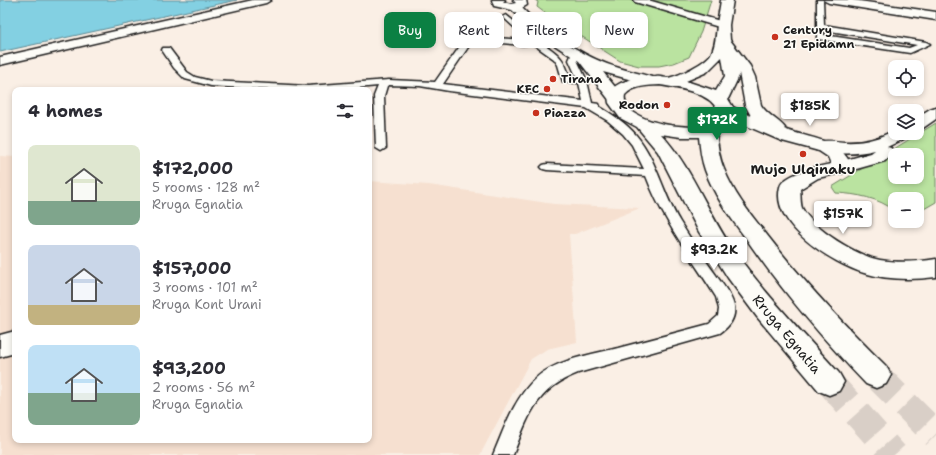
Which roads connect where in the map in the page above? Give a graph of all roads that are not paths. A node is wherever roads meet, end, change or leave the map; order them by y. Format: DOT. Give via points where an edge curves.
graph roads {
  1 [pos="266,0"];
  2 [pos="499,0"];
  3 [pos="638,0"];
  4 [pos="727,0"];
  5 [pos="820,0"];
  6 [pos="829,0"];
  7 [pos="517,3"];
  8 [pos="936,16"];
  9 [pos="506,17"];
  10 [pos="512,22"];
  11 [pos="820,27"];
  12 [pos="723,32"];
  13 [pos="512,41"];
  14 [pos="544,48"];
  15 [pos="569,48"];
  16 [pos="166,50"];
  17 [pos="580,55"];
  18 [pos="0,61"];
  19 [pos="583,81"];
  20 [pos="650,81"];
  21 [pos="670,82"];
  22 [pos="383,83"];
  23 [pos="438,84"];
  24 [pos="276,87"];
  25 [pos="345,87"];
  26 [pos="618,103"];
  27 [pos="588,105"];
  28 [pos="723,105"];
  29 [pos="936,112"];
  30 [pos="924,120"];
  31 [pos="643,124"];
  32 [pos="707,130"];
  33 [pos="789,137"];
  34 [pos="889,140"];
  35 [pos="894,140"];
  36 [pos="822,146"];
  37 [pos="381,148"];
  38 [pos="547,167"];
  39 [pos="842,167"];
  40 [pos="650,173"];
  41 [pos="936,268"];
  42 [pos="12,343"];
  43 [pos="0,346"];
  44 [pos="876,375"];
  45 [pos="828,382"];
  46 [pos="503,455"];
  1 -- 18 [label="street"];
  2 -- 7 [label="main road" via="497,3 500,5"];
  3 -- 12 [label="street"];
  4 -- 12 [label="main road"];
  5 -- 11 [label="lane"];
  6 -- 8 [label="main road"];
  9 -- 10 [label="lane"];
  11 -- 11 [label="lane" via="820,37 910,51 926,44"];
  12 -- 21 [label="main road" via="716,55 707,64"];
  12 -- 28 [label="main road" via="732,76"];
  12 -- 33 [label="main road" via="748,77 756,112"];
  13 -- 23 [label="lane" via="479,39 468,41"];
  14 -- 19 [label="lane" via="557,57 566,80"];
  15 -- 17 [label="main road"];
  16 -- 24 [label="lane" via="178,67 191,78 215,83"];
  17 -- 19 [label="lane" via="573,60"];
  17 -- 20 [label="main road" via="613,71"];
  17 -- 26 [label="main road"];
  19 -- 27 [label="lane"];
  20 -- 21 [label="main road"];
  20 -- 26 [label="main road" via="624,88 619,92"];
  21 -- 28 [label="main road" via="698,88"];
  22 -- 23 [label="lane"];
  22 -- 25 [label="lane"];
  22 -- 37 [label="lane" via="379,96"];
  23 -- 27 [label="lane" via="449,88"];
  26 -- 27 [label="lane"];
  26 -- 31 [label="main road" via="629,117"];
  27 -- 40 [label="lane" via="623,127 639,148"];
  28 -- 32 [label="main road" via="726,116 724,122"];
  28 -- 33 [label="main road" via="747,121"];
  29 -- 30 [label="main road"];
  31 -- 32 [label="main road" via="676,132"];
  31 -- 45 [label="main road, Rruga Egnatia" via="666,151 680,173 709,232 731,264 752,293"];
  32 -- 44 [label="main road" via="714,169 746,224 799,293"];
  33 -- 36 [label="main road"];
  34 -- 36 [label="main road" via="868,147"];
  35 -- 39 [label="main road" via="878,157"];
  36 -- 39 [label="main road" via="840,159"];
  38 -- 40 [label="lane"];
  39 -- 41 [label="main road" via="811,174 790,187 792,208 810,232 842,255 879,269 916,271"];
  40 -- 46 [label="lane" via="675,225 720,292 727,315 724,323 714,329 576,366 557,374 539,386 524,405"];
  42 -- 43 [label="main road"];
}
